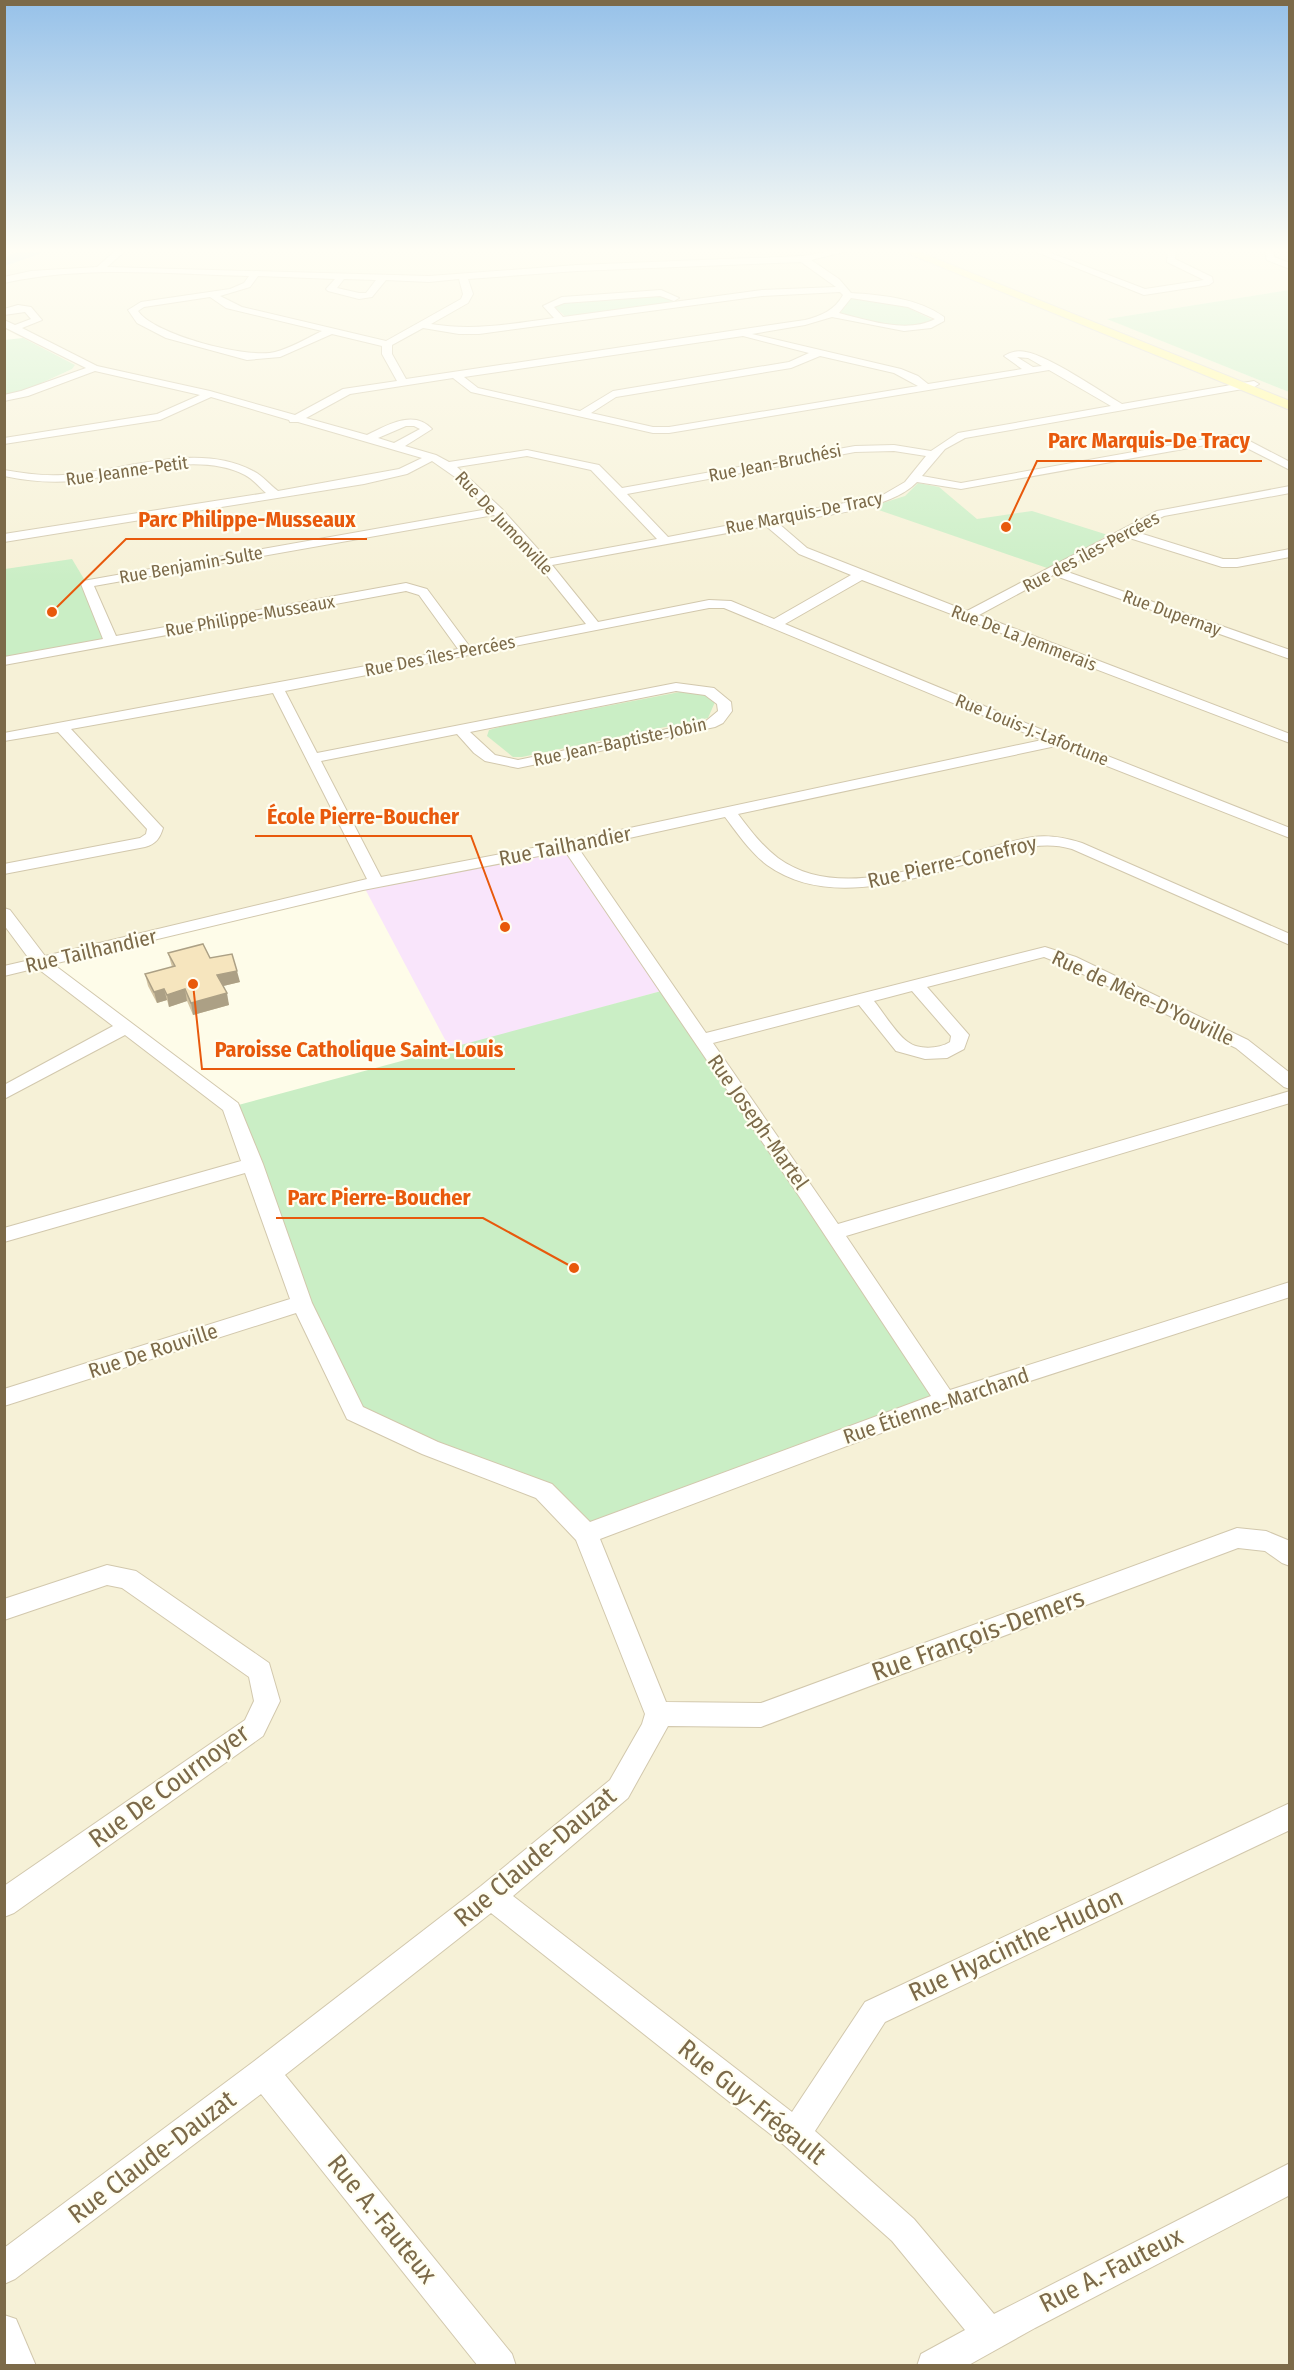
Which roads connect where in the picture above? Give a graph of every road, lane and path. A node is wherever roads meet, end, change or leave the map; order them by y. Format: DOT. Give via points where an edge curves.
graph roads {
  1 [pos="81,362"];
  2 [pos="392,362"];
  3 [pos="540,362"];
  4 [pos="798,362"];
  5 [pos="858,362"];
  6 [pos="1018,362"];
  7 [pos="1043,362"];
  8 [pos="1179,362"];
  9 [pos="1199,362"];
  10 [pos="1052,367"];
  11 [pos="94,368"];
  12 [pos="1032,371"];
  13 [pos="454,374"];
  14 [pos="404,382"];
  15 [pos="1254,384"];
  16 [pos="1239,386"];
  17 [pos="928,389"];
  18 [pos="210,394"];
  19 [pos="1290,397"];
  20 [pos="4,398"];
  21 [pos="1290,406"];
  22 [pos="1120,407"];
  23 [pos="582,414"];
  24 [pos="294,420"];
  25 [pos="368,440"];
  26 [pos="4,441"];
  27 [pos="395,447"];
  28 [pos="932,454"];
  29 [pos="432,457"];
  30 [pos="450,465"];
  31 [pos="1290,467"];
  32 [pos="4,472"];
  33 [pos="912,478"];
  34 [pos="1290,489"];
  35 [pos="620,492"];
  36 [pos="275,495"];
  37 [pos="498,512"];
  38 [pos="768,521"];
  39 [pos="1122,532"];
  40 [pos="4,538"];
  41 [pos="665,540"];
  42 [pos="1290,553"];
  43 [pos="545,563"];
  44 [pos="1054,571"];
  45 [pos="861,575"];
  46 [pos="968,616"];
  47 [pos="775,624"];
  48 [pos="594,626"];
  49 [pos="111,641"];
  50 [pos="466,651"];
  51 [pos="1290,655"];
  52 [pos="4,661"];
  53 [pos="277,688"];
  54 [pos="62,727"];
  55 [pos="460,729"];
  56 [pos="4,738"];
  57 [pos="1290,740"];
  58 [pos="1057,741"];
  59 [pos="313,758"];
  60 [pos="728,812"];
  61 [pos="1290,834"];
  62 [pos="569,846"];
  63 [pos="4,869"];
  64 [pos="376,882"];
  65 [pos="4,913"];
  66 [pos="1290,940"];
  67 [pos="41,963"];
  68 [pos="4,971"];
  69 [pos="915,984"];
  70 [pos="862,998"];
  71 [pos="123,1028"];
  72 [pos="701,1040"];
  73 [pos="1290,1083"];
  74 [pos="4,1093"];
  75 [pos="1290,1097"];
  76 [pos="253,1164"];
  77 [pos="835,1232"];
  78 [pos="4,1235"];
  79 [pos="1290,1289"];
  80 [pos="302,1303"];
  81 [pos="4,1398"];
  82 [pos="945,1400"];
  83 [pos="585,1534"];
  84 [pos="1290,1556"];
  85 [pos="4,1610"];
  86 [pos="658,1714"];
  87 [pos="1290,1816"];
  88 [pos="491,1896"];
  89 [pos="4,1903"];
  90 [pos="264,2073"];
  91 [pos="795,2134"];
  92 [pos="1290,2178"];
  93 [pos="4,2268"];
  94 [pos="4,2331"];
  95 [pos="990,2334"];
  96 [pos="20,2366"];
  97 [pos="500,2366"];
  98 [pos="933,2366"];
  1 -- 11 [label="street, Rue De Jumonville"];
  2 -- 14 [label="street"];
  3 -- 13 [label="street"];
  4 -- 23 [label="street" via="613,394"];
  5 -- 17 [label="street" via="897,371"];
  6 -- 12 [label="street"];
  7 -- 10 [label="street"];
  8 -- 16 [label="main road"];
  9 -- 15 [label="main road"];
  10 -- 12 [label="street"];
  10 -- 22 [label="street"];
  11 -- 18 [label="street, Rue De Jumonville"];
  11 -- 20 [label="street"];
  12 -- 17 [label="street"];
  13 -- 14 [label="street"];
  13 -- 23 [label="street" via="475,390"];
  14 -- 24 [label="street" via="347,391"];
  15 -- 16 [label="street, Rue Marquis-De Tracy"];
  15 -- 19 [label="main road"];
  16 -- 21 [label="main road"];
  16 -- 22 [label="street, Rue Marquis-De Tracy"];
  17 -- 23 [label="street" via="669,430"];
  18 -- 24 [label="street, Rue De Jumonville"];
  18 -- 26 [label="street" via="160,417"];
  22 -- 28 [label="street, Rue Marquis-De Tracy" via="962,435"];
  24 -- 25 [label="street, Rue De Jumonville"];
  25 -- 27 [label="street, Rue De Jumonville"];
  25 -- 27 [label="street" via="407,423 428,429"];
  27 -- 29 [label="street, Rue De Jumonville"];
  28 -- 33 [label="street, Rue Marquis-De Tracy"];
  28 -- 35 [label="street, Rue Jean-Bruchési" via="894,448 855,449"];
  29 -- 30 [label="street, Rue De Jumonville"];
  29 -- 36 [label="street" via="391,475"];
  30 -- 35 [label="street" via="527,453 595,467"];
  30 -- 37 [label="street, Rue De Jumonville"];
  31 -- 33 [label="street" via="1238,439 1228,438 961,486"];
  32 -- 36 [label="street, Rue Jeanne-Petit" via="57,481 195,460 248,471 265,481"];
  33 -- 38 [label="street, Rue Marquis-De Tracy" via="902,490 870,503"];
  34 -- 39 [label="street, Rue des îles-Percées" via="1161,513"];
  35 -- 41 [label="street"];
  36 -- 40 [label="street"];
  37 -- 43 [label="street, Rue De Jumonville"];
  37 -- 49 [label="street, Rue Benjamin-Sulte" via="87,584"];
  38 -- 41 [label="street, Rue Marquis-De Tracy"];
  38 -- 45 [label="street, Rue De La Jemmerais" via="803,551"];
  39 -- 42 [label="street" via="1222,563"];
  39 -- 44 [label="street, Rue des îles-Percées"];
  41 -- 43 [label="street, Rue Marquis-De Tracy"];
  43 -- 48 [label="street, Rue De Jumonville"];
  44 -- 46 [label="street, Rue des îles-Percées"];
  44 -- 51 [label="street, Rue Dupernay"];
  45 -- 46 [label="street, Rue De La Jemmerais"];
  45 -- 47 [label="street"];
  46 -- 57 [label="street, Rue De La Jemmerais"];
  47 -- 48 [label="street, Rue Des îles-Percées" via="726,604 709,604"];
  47 -- 58 [label="street, Rue Louis-J.-Lafortune"];
  48 -- 50 [label="street, Rue Des îles-Percées"];
  49 -- 50 [label="street, Rue Philippe-Musseaux" via="406,588 423,592"];
  49 -- 52 [label="street, Rue Philippe-Musseaux"];
  50 -- 53 [label="street, Rue Des îles-Percées"];
  53 -- 54 [label="street, Rue Des îles-Percées"];
  53 -- 59 [label="street"];
  54 -- 56 [label="street, Rue Des îles-Percées"];
  54 -- 63 [label="street" via="154,828 153,836 145,842"];
  55 -- 55 [label="street, Rue Jean-Baptiste-Jobin" via="488,759 518,764 710,724 725,711 724,702 709,691 676,687"];
  55 -- 59 [label="street, Rue Jean-Baptiste-Jobin"];
  58 -- 60 [label="street, Rue Tailhandier"];
  58 -- 61 [label="street, Rue Louis-J.-Lafortune"];
  59 -- 64 [label="street"];
  60 -- 62 [label="street, Rue Tailhandier"];
  60 -- 66 [label="street, Rue Pierre-Conefroy" via="776,865 819,881 875,881 1053,840 1077,846"];
  62 -- 64 [label="street, Rue Tailhandier"];
  62 -- 72 [label="street, Rue Joseph-Martel"];
  64 -- 67 [label="street, Rue Tailhandier"];
  65 -- 67 [label="street"];
  67 -- 68 [label="street, Rue Tailhandier"];
  67 -- 71 [label="street"];
  69 -- 70 [label="street, Rue de Mère-D'Youville"];
  69 -- 70 [label="street" via="960,1035 958,1045 946,1052 925,1053 902,1047"];
  69 -- 73 [label="street, Rue de Mère-D'Youville" via="1045,952 1242,1044"];
  70 -- 72 [label="street, Rue de Mère-D'Youville"];
  71 -- 74 [label="street"];
  71 -- 76 [label="street" via="231,1107"];
  72 -- 77 [label="street, Rue Joseph-Martel"];
  75 -- 77 [label="street"];
  76 -- 78 [label="street"];
  76 -- 80 [label="street"];
  77 -- 82 [label="street, Rue Joseph-Martel"];
  79 -- 82 [label="street, Rue Étienne-Marchand"];
  80 -- 81 [label="street, Rue De Rouville"];
  80 -- 83 [label="street" via="355,1413 430,1448 544,1491"];
  82 -- 83 [label="street, Rue Étienne-Marchand"];
  83 -- 86 [label="street"];
  84 -- 86 [label="street, Rue François-Demers" via="1264,1539 1237,1538 761,1715"];
  85 -- 89 [label="street, Rue De Cournoyer" via="107,1575 127,1578 261,1671 267,1701 254,1728"];
  86 -- 88 [label="street, Rue Claude-Dauzat" via="619,1789"];
  87 -- 91 [label="street, Rue Hyacinthe-Hudon" via="875,2012"];
  88 -- 90 [label="street, Rue Claude-Dauzat"];
  88 -- 91 [label="street, Rue Guy-Frégault"];
  90 -- 93 [label="street, Rue Claude-Dauzat"];
  90 -- 97 [label="street, Rue A.-Fauteux"];
  91 -- 95 [label="street, Rue Guy-Frégault" via="903,2230"];
  92 -- 95 [label="street, Rue A.-Fauteux"];
  94 -- 96 [label="street"];
  95 -- 98 [label="street, Rue A.-Fauteux"];
}
